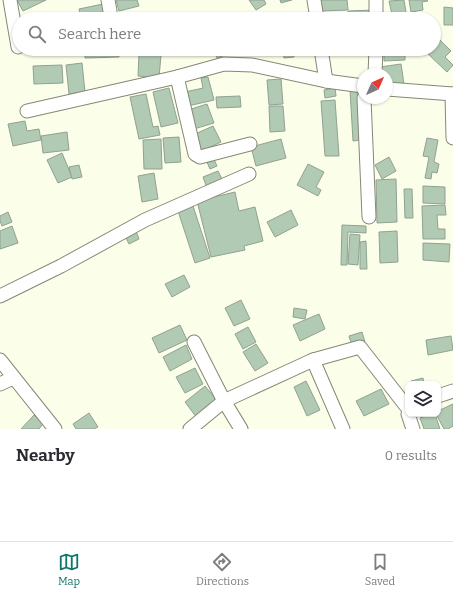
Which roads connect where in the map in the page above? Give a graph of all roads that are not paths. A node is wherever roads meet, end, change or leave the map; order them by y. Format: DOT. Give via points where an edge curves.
graph roads {
  1 [pos="10,0"];
  2 [pos="314,0"];
  3 [pos="376,0"];
  4 [pos="12,12"];
  5 [pos="316,12"];
  6 [pos="376,12"];
  7 [pos="322,56"];
  8 [pos="376,56"];
  9 [pos="375,68"];
  10 [pos="177,77"];
  11 [pos="326,81"];
  12 [pos="357,85"];
  13 [pos="393,89"];
  14 [pos="453,94"];
  15 [pos="364,104"];
  16 [pos="27,111"];
  17 [pos="453,138"];
  18 [pos="250,144"];
  19 [pos="249,174"];
  20 [pos="369,217"];
  21 [pos="0,296"];
  22 [pos="194,342"];
  23 [pos="0,360"];
  24 [pos="312,360"];
  25 [pos="13,378"];
  26 [pos="0,384"];
  27 [pos="453,391"];
  28 [pos="441,395"];
  29 [pos="224,401"];
  30 [pos="405,406"];
  31 [pos="410,417"];
  32 [pos="55,429"];
  33 [pos="190,429"];
  34 [pos="241,429"];
  35 [pos="343,429"];
  36 [pos="413,429"];
  1 -- 4 [label="street"];
  2 -- 5 [label="street"];
  3 -- 6 [label="street"];
  7 -- 11 [label="street"];
  8 -- 9 [label="street"];
  10 -- 11 [label="street" via="224,64 252,65"];
  10 -- 16 [label="street"];
  10 -- 18 [label="street" via="195,154 200,158"];
  11 -- 12 [label="street"];
  13 -- 14 [label="street"];
  14 -- 17 [label="street"];
  15 -- 20 [label="street"];
  19 -- 21 [label="street" via="146,220"];
  22 -- 29 [label="street"];
  23 -- 25 [label="street"];
  24 -- 29 [label="street"];
  24 -- 30 [label="street" via="360,347"];
  24 -- 35 [label="street"];
  25 -- 26 [label="street"];
  25 -- 32 [label="street"];
  27 -- 28 [label="street"];
  29 -- 33 [label="street"];
  29 -- 34 [label="street"];
  31 -- 36 [label="street"];
}
